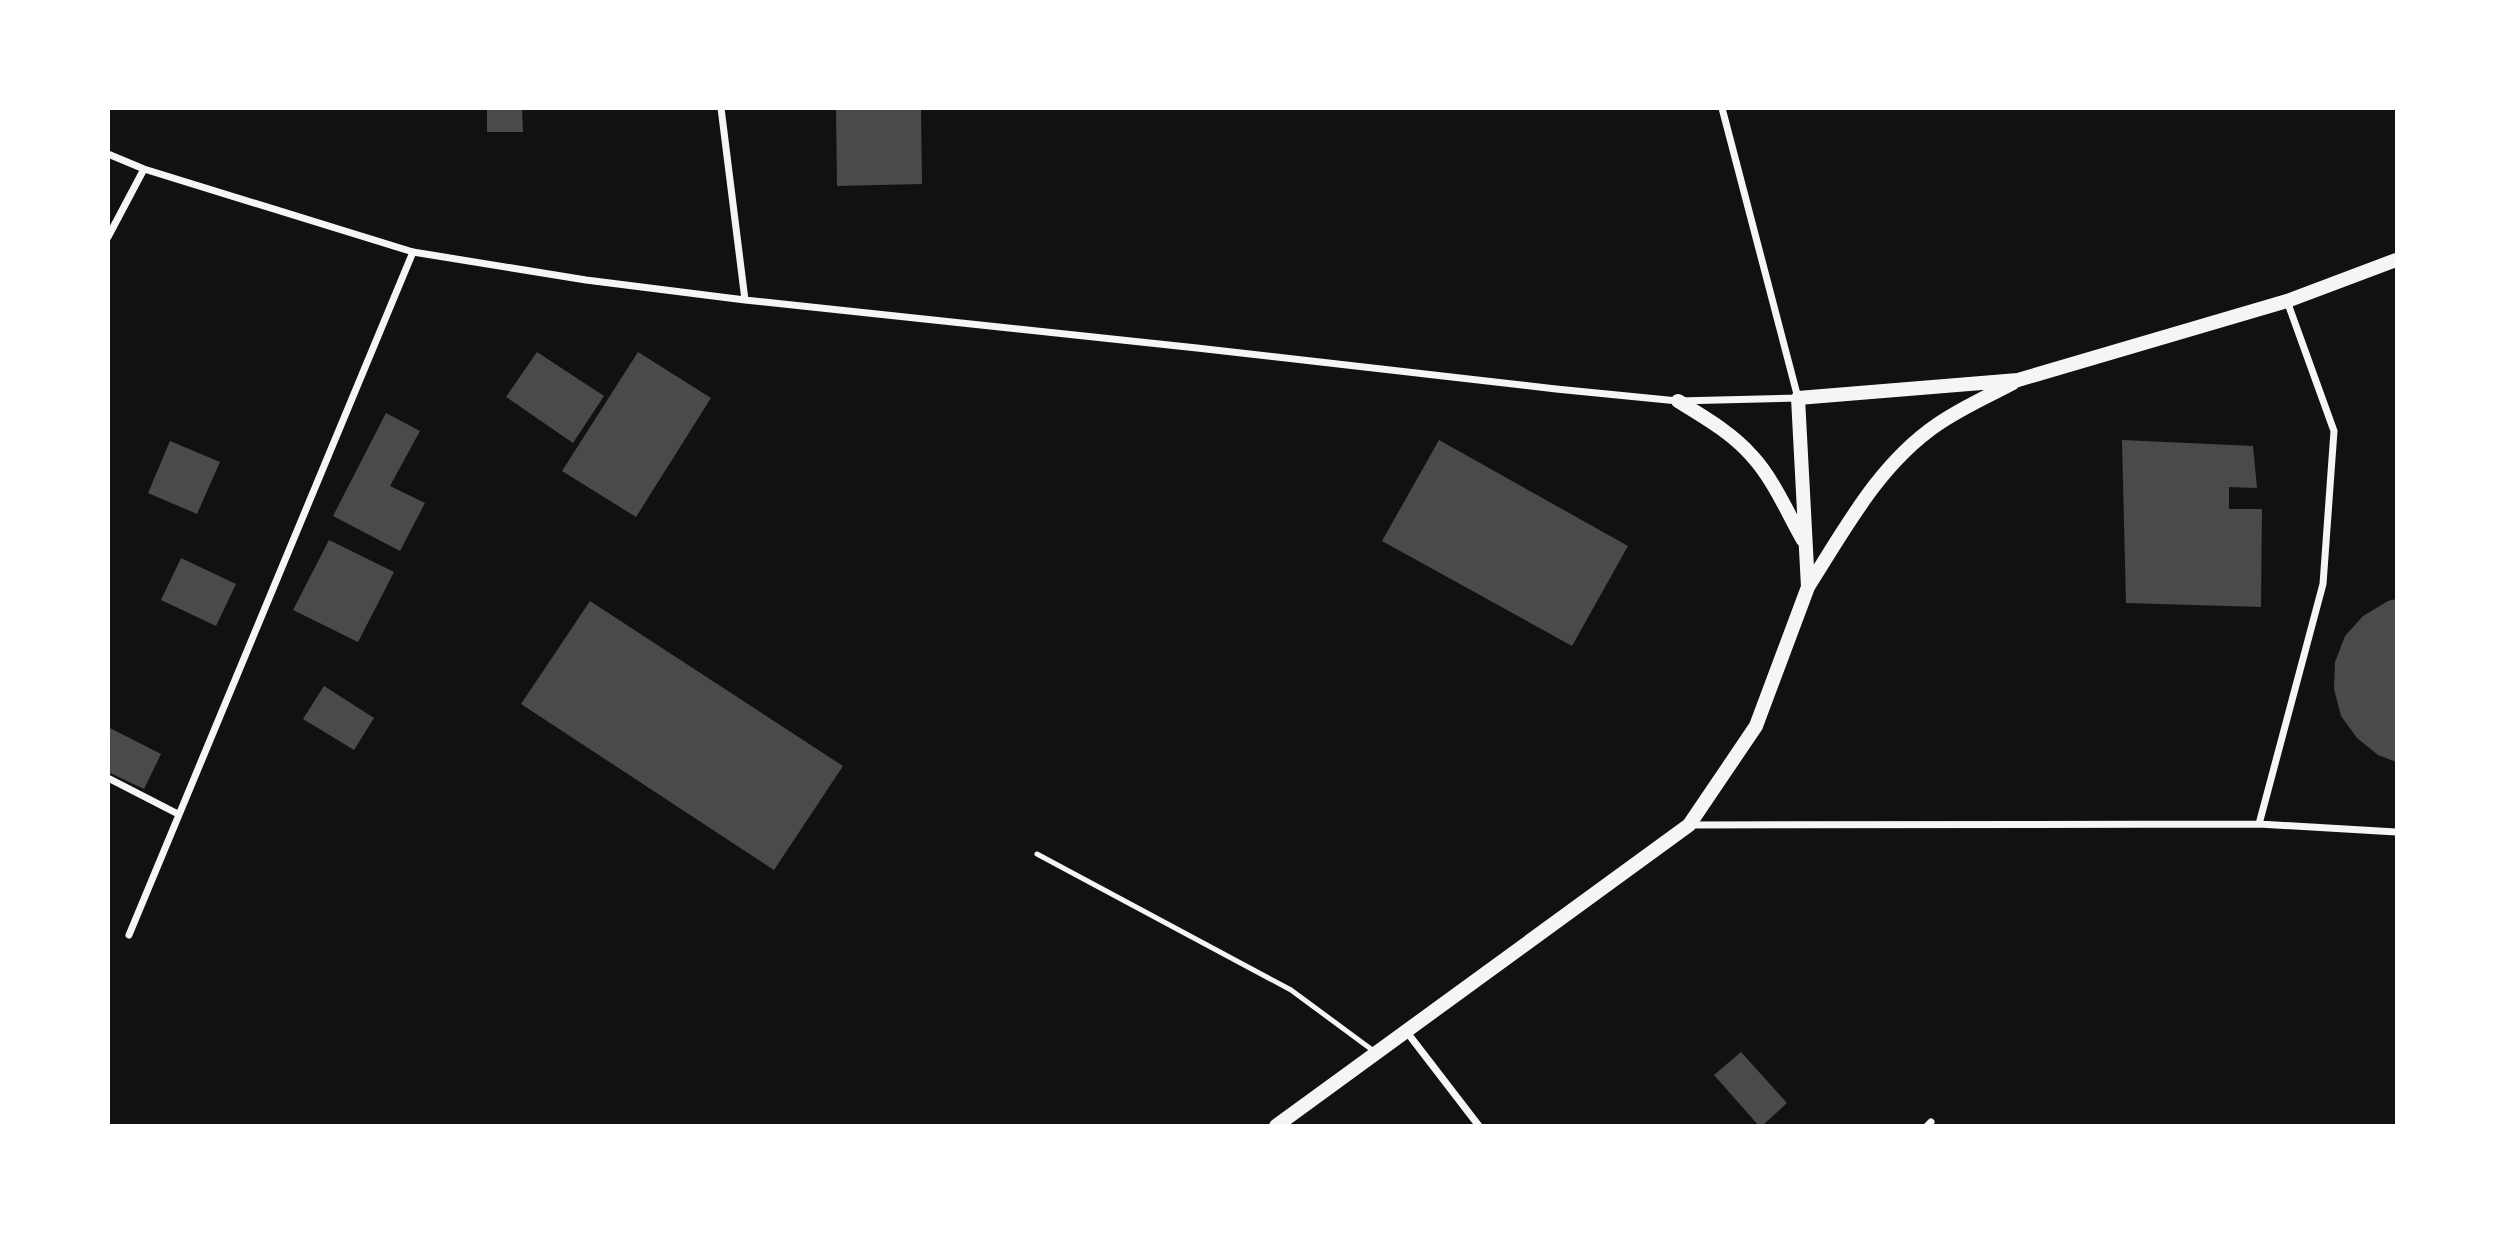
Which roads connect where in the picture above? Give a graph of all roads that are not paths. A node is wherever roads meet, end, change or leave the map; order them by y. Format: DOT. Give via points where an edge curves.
graph roads {
  1 [pos="721,108"];
  2 [pos="1722,108"];
  3 [pos="108,154"];
  4 [pos="144,169"];
  5 [pos="108,237"];
  6 [pos="413,252"];
  7 [pos="2396,260"];
  8 [pos="745,300"];
  9 [pos="2287,301"];
  10 [pos="2018,380"];
  11 [pos="1798,398"];
  12 [pos="1678,401"];
  13 [pos="1805,545"];
  14 [pos="1808,587"];
  15 [pos="108,778"];
  16 [pos="178,814"];
  17 [pos="2259,824"];
  18 [pos="1689,825"];
  19 [pos="2396,832"];
  20 [pos="1037,853"];
  21 [pos="130,935"];
  22 [pos="1406,1031"];
  23 [pos="1376,1053"];
  24 [pos="1276,1125"];
  25 [pos="1479,1125"];
  1 -- 8 [label="street"];
  2 -- 11 [label="street"];
  3 -- 4 [label="street"];
  4 -- 5 [label="street"];
  4 -- 6 [label="street"];
  6 -- 8 [label="street"];
  6 -- 16 [label="street"];
  7 -- 9 [label="main road"];
  8 -- 12 [label="street"];
  9 -- 10 [label="main road"];
  9 -- 17 [label="street" via="2334,431 2323,584"];
  10 -- 11 [label="main road"];
  10 -- 14 [label="main road" via="1939,423 1904,452 1860,505"];
  11 -- 12 [label="street"];
  11 -- 13 [label="main road"];
  12 -- 13 [label="main road" via="1754,457"];
  13 -- 14 [label="main road"];
  14 -- 18 [label="main road" via="1756,726"];
  15 -- 16 [label="street"];
  16 -- 21 [label="street"];
  17 -- 18 [label="street"];
  17 -- 19 [label="street"];
  18 -- 22 [label="main road"];
  20 -- 23 [label="lane" via="1291,990"];
  22 -- 23 [label="main road"];
  22 -- 25 [label="street"];
  23 -- 24 [label="main road"];
}
